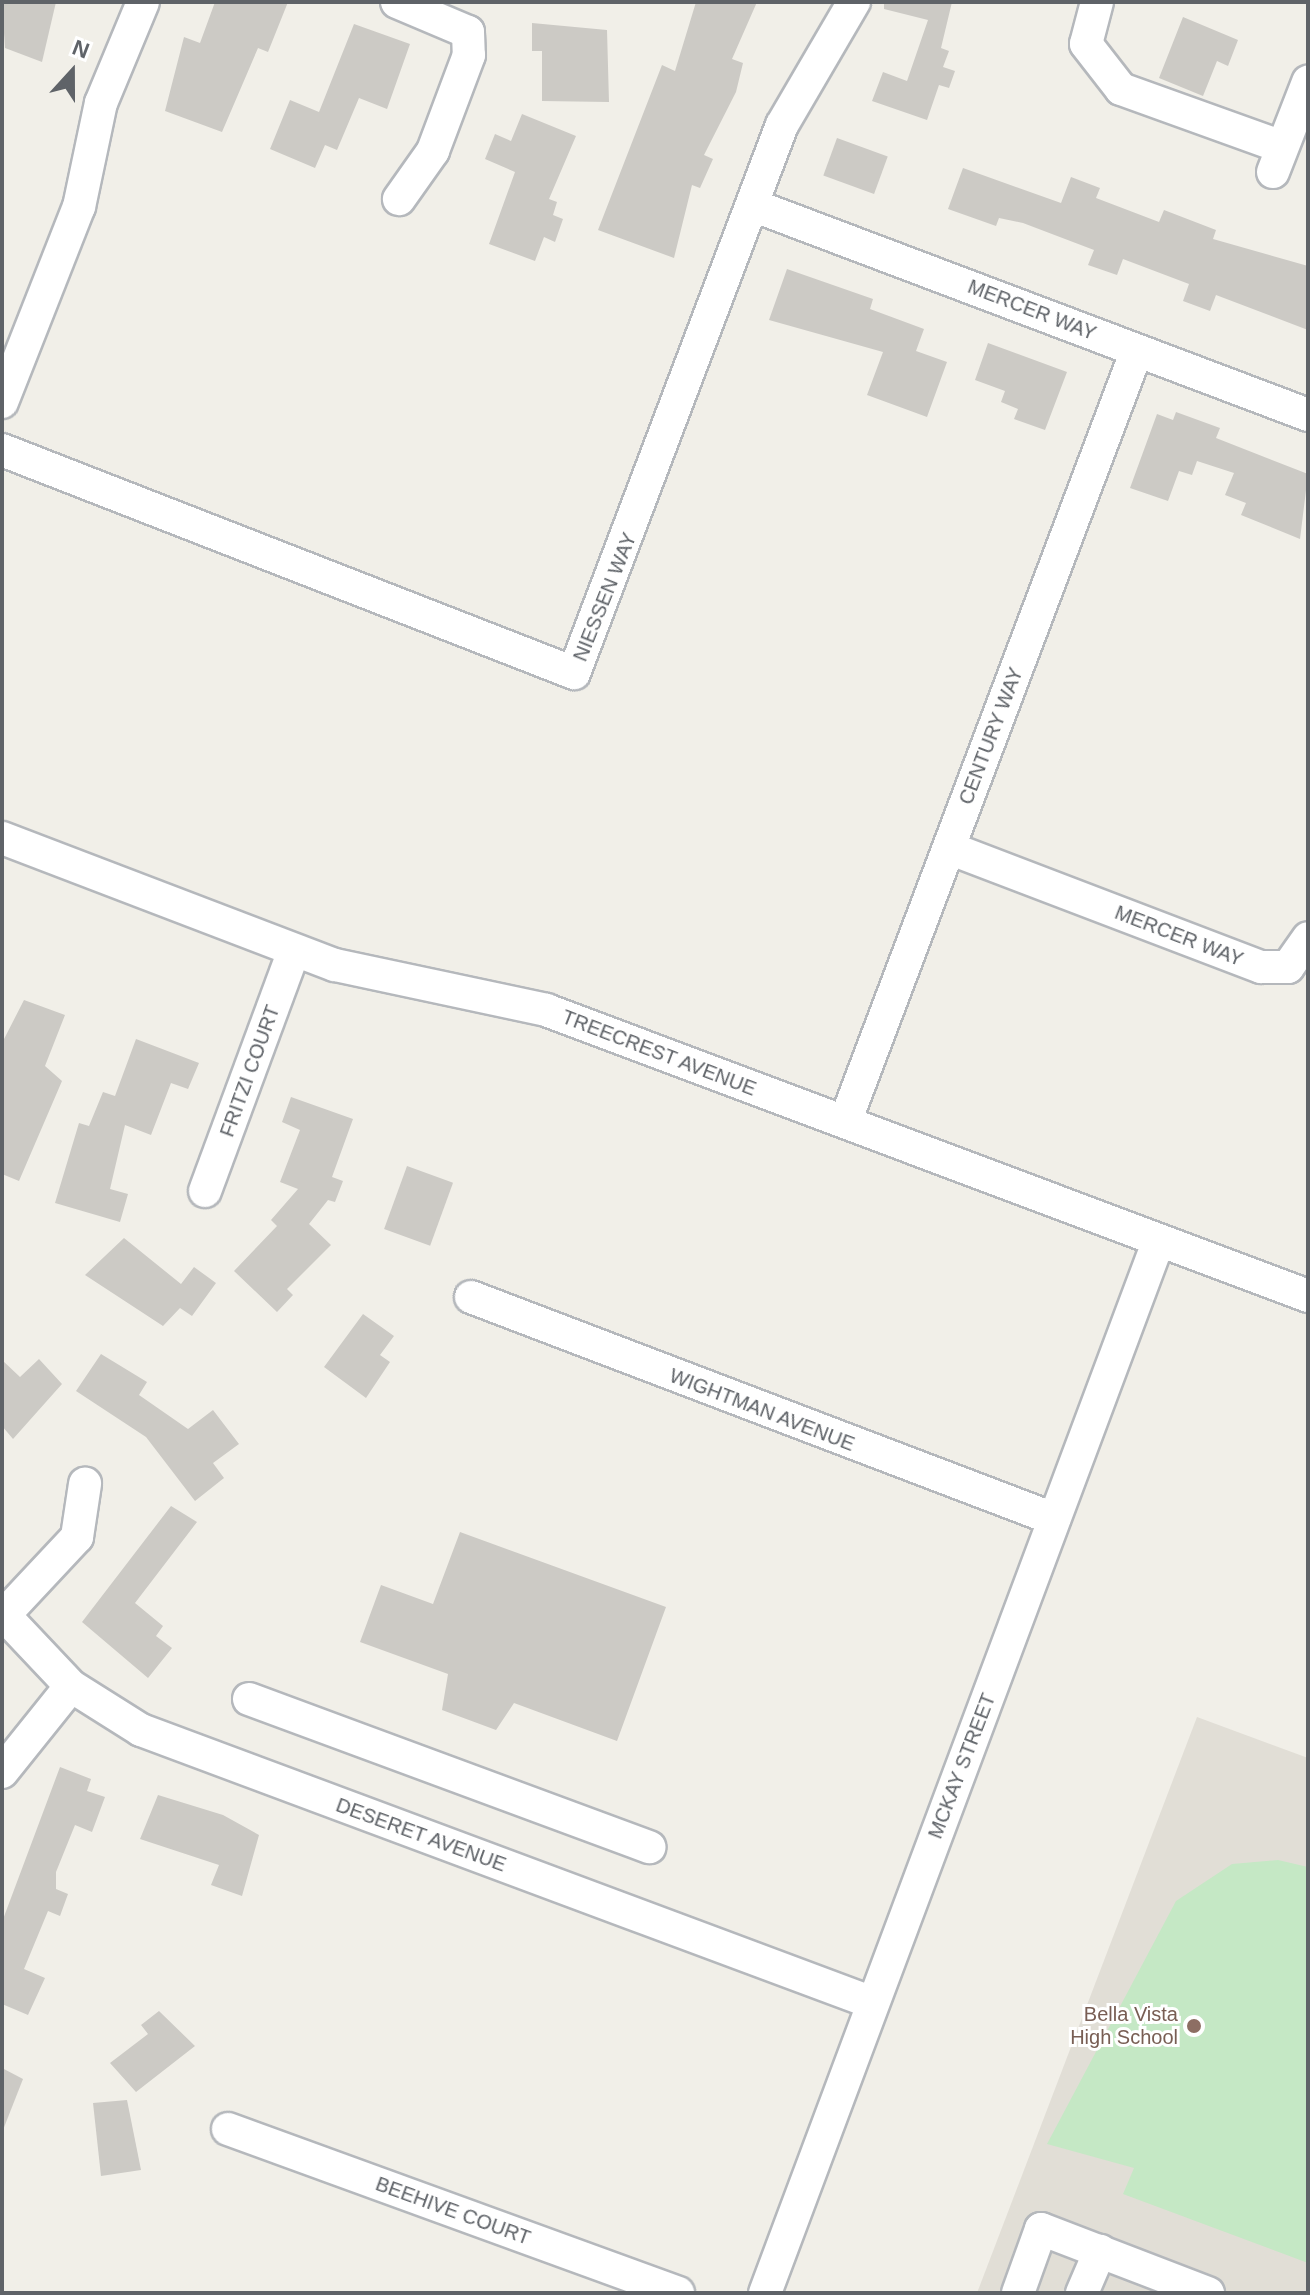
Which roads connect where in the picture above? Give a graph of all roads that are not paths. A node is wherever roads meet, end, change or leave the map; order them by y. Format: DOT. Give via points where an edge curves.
graph roads {
  1 [pos="143,2"];
  2 [pos="397,2"];
  3 [pos="854,2"];
  4 [pos="1097,2"];
  5 [pos="1308,82"];
  6 [pos="399,199"];
  7 [pos="755,206"];
  8 [pos="1137,350"];
  9 [pos="2,402"];
  10 [pos="1308,415"];
  11 [pos="2,450"];
  12 [pos="2,838"];
  13 [pos="949,848"];
  14 [pos="1308,938"];
  15 [pos="294,951"];
  16 [pos="845,1122"];
  17 [pos="205,1191"];
  18 [pos="1159,1240"];
  19 [pos="1308,1296"];
  20 [pos="471,1297"];
  21 [pos="85,1484"];
  22 [pos="1054,1519"];
  23 [pos="3,1614"];
  24 [pos="71,1686"];
  25 [pos="249,1699"];
  26 [pos="2,1772"];
  27 [pos="650,1847"];
  28 [pos="873,2003"];
  29 [pos="228,2129"];
  30 [pos="1100,2251"];
  31 [pos="678,2293"];
  32 [pos="765,2293"];
  33 [pos="1018,2293"];
  34 [pos="1082,2293"];
  35 [pos="1208,2293"];
  1 -- 9 [label="street" via="101,103 79,207"];
  2 -- 6 [label="street" via="468,32 469,55 433,151"];
  3 -- 7 [label="street, NIESSEN WAY" via="782,125"];
  4 -- 5 [label="street" via="1086,44 1121,89 1278,160"];
  7 -- 8 [label="street, MERCER WAY"];
  7 -- 11 [label="street, NIESSEN WAY" via="574,673"];
  8 -- 10 [label="street, MERCER WAY"];
  8 -- 13 [label="street, CENTURY WAY"];
  12 -- 15 [label="street, TREECREST AVENUE"];
  13 -- 14 [label="street, MERCER WAY" via="1261,967 1288,967"];
  13 -- 16 [label="street, CENTURY WAY"];
  15 -- 16 [label="street, TREECREST AVENUE" via="396,981 526,1004"];
  15 -- 17 [label="street, FRITZI COURT"];
  16 -- 18 [label="street, TREECREST AVENUE"];
  18 -- 19 [label="street, TREECREST AVENUE"];
  18 -- 22 [label="street, MCKAY STREET"];
  20 -- 22 [label="street, WIGHTMAN AVENUE"];
  21 -- 23 [label="street" via="77,1537"];
  22 -- 28 [label="street, MCKAY STREET"];
  23 -- 24 [label="street, DESERET AVENUE"];
  24 -- 26 [label="street"];
  24 -- 28 [label="street, DESERET AVENUE" via="141,1730"];
  25 -- 27 [label="street"];
  28 -- 32 [label="street, MCKAY STREET"];
  29 -- 31 [label="street, BEEHIVE COURT"];
  30 -- 33 [label="street" via="1041,2229"];
  30 -- 34 [label="street"];
  30 -- 35 [label="street"];
}
